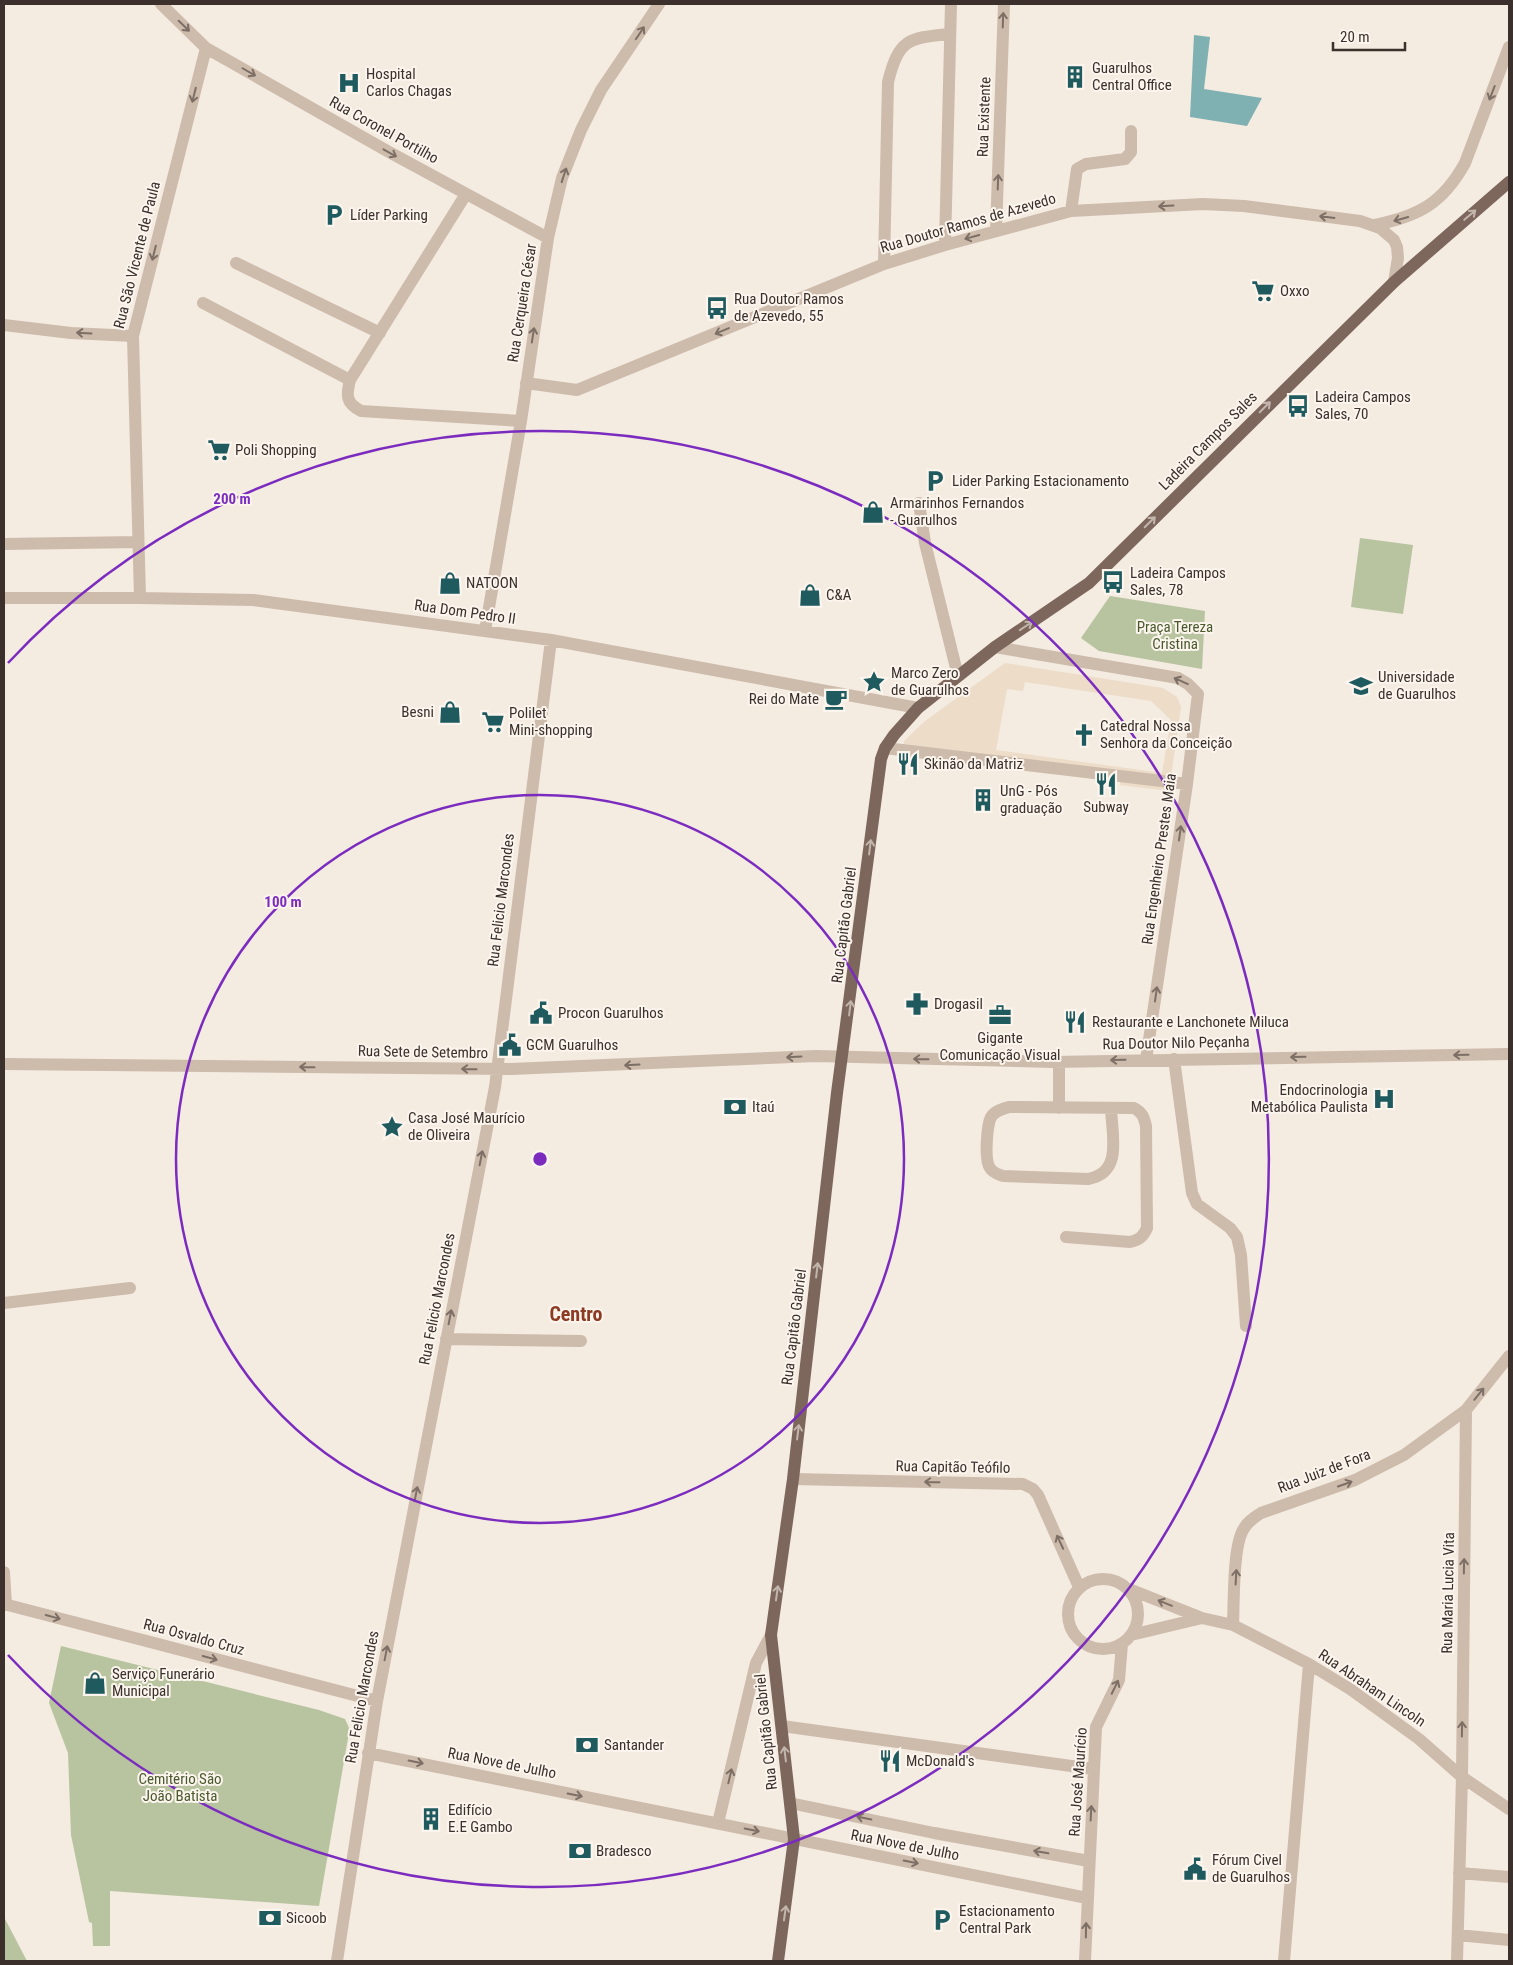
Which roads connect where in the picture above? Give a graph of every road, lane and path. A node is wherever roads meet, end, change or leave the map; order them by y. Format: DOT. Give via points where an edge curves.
graph roads {
  1 [pos="161,4"];
  2 [pos="659,4"];
  3 [pos="951,4"];
  4 [pos="1004,4"];
  5 [pos="950,34"];
  6 [pos="206,48"];
  7 [pos="1509,48"];
  8 [pos="1131,130"];
  9 [pos="1509,182"];
  10 [pos="466,194"];
  11 [pos="1071,211"];
  12 [pos="1375,225"];
  13 [pos="996,231"];
  14 [pos="548,238"];
  15 [pos="945,245"];
  16 [pos="236,262"];
  17 [pos="884,264"];
  18 [pos="1394,282"];
  19 [pos="203,303"];
  20 [pos="4,325"];
  21 [pos="380,333"];
  22 [pos="133,336"];
  23 [pos="350,380"];
  24 [pos="526,383"];
  25 [pos="521,421"];
  26 [pos="919,503"];
  27 [pos="138,542"];
  28 [pos="4,544"];
  29 [pos="4,598"];
  30 [pos="140,598"];
  31 [pos="485,632"];
  32 [pos="551,640"];
  33 [pos="995,647"];
  34 [pos="958,676"];
  35 [pos="918,708"];
  36 [pos="885,748"];
  37 [pos="1187,784"];
  38 [pos="1509,1054"];
  39 [pos="843,1057"];
  40 [pos="1174,1059"];
  41 [pos="1146,1060"];
  42 [pos="1056,1062"];
  43 [pos="4,1064"];
  44 [pos="496,1069"];
  45 [pos="1056,1108"];
  46 [pos="1111,1108"];
  47 [pos="1066,1237"];
  48 [pos="130,1288"];
  49 [pos="4,1302"];
  50 [pos="1246,1326"];
  51 [pos="446,1339"];
  52 [pos="581,1341"];
  53 [pos="1509,1356"];
  54 [pos="1466,1410"];
  55 [pos="793,1479"];
  56 [pos="4,1572"];
  57 [pos="1079,1587"];
  58 [pos="1129,1588"];
  59 [pos="5,1604"];
  60 [pos="1202,1618"];
  61 [pos="1233,1625"];
  62 [pos="771,1635"];
  63 [pos="1127,1640"];
  64 [pos="1309,1664"];
  65 [pos="377,1701"];
  66 [pos="782,1726"];
  67 [pos="368,1753"];
  68 [pos="1093,1769"];
  69 [pos="1462,1778"];
  70 [pos="790,1803"];
  71 [pos="1509,1809"];
  72 [pos="718,1823"];
  73 [pos="794,1839"];
  74 [pos="1089,1861"];
  75 [pos="1459,1873"];
  76 [pos="1509,1878"];
  77 [pos="1087,1898"];
  78 [pos="1458,1935"];
  79 [pos="1509,1940"];
  80 [pos="336,1961"];
  81 [pos="778,1961"];
  82 [pos="1085,1961"];
  83 [pos="1284,1961"];
  84 [pos="1457,1961"];
  1 -- 6 [label="street, one-way"];
  14 -- 2 [label="street, Rua Cerqueira César, one-way" via="562,178 580,130 601,90"];
  3 -- 5 [label="street"];
  13 -- 4 [label="street, Rua Existente, one-way"];
  5 -- 15 [label="street"];
  5 -- 17 [label="street" via="918,37 906,43 892,66 888,82"];
  6 -- 10 [label="street, Rua Coronel Portilho, one-way"];
  6 -- 22 [label="street, Rua São Vicente de Paula, one-way"];
  7 -- 12 [label="street, one-way" via="1457,178 1420,211"];
  8 -- 11 [label="street" via="1131,152 1125,159 1077,168"];
  18 -- 9 [label="main road, Ladeira Campos Sales, one-way"];
  10 -- 14 [label="street, Rua Coronel Portilho"];
  10 -- 21 [label="street"];
  12 -- 11 [label="street, Rua Doutor Ramos de Azevedo, one-way" via="1203,204"];
  11 -- 13 [label="street, Rua Doutor Ramos de Azevedo"];
  12 -- 18 [label="street, Rua Doutor Ramos de Azevedo" via="1389,234 1397,247"];
  13 -- 15 [label="street, Rua Doutor Ramos de Azevedo, one-way"];
  24 -- 14 [label="street, Rua Cerqueira César, one-way"];
  15 -- 17 [label="street, Rua Doutor Ramos de Azevedo"];
  16 -- 21 [label="street"];
  17 -- 24 [label="street, Rua Doutor Ramos de Azevedo, one-way" via="578,390"];
  33 -- 18 [label="main road, Ladeira Campos Sales, one-way" via="1089,584"];
  19 -- 23 [label="street"];
  22 -- 20 [label="street, one-way"];
  21 -- 23 [label="street"];
  22 -- 27 [label="street, Rua São Vicente de Paula"];
  23 -- 25 [label="street" via="348,399 361,411"];
  24 -- 25 [label="street, Rua Cerqueira César"];
  25 -- 31 [label="street, Rua Cerqueira César"];
  26 -- 34 [label="street"];
  27 -- 28 [label="street"];
  27 -- 30 [label="street, Rua São Vicente de Paula"];
  29 -- 30 [label="street, Rua Dom Pedro II"];
  30 -- 31 [label="street, Rua Dom Pedro II" via="253,600"];
  31 -- 32 [label="street, Rua Dom Pedro II"];
  32 -- 35 [label="street, Rua Dom Pedro II"];
  32 -- 44 [label="street, Rua Felicio Marcondes"];
  33 -- 34 [label="main road, Ladeira Campos Sales"];
  37 -- 33 [label="street, Rua Engenheiro Prestes Maia, one-way" via="1198,694 1188,684 1178,678"];
  34 -- 35 [label="main road, Ladeira Campos Sales"];
  35 -- 36 [label="main road, Rua Capitão Gabriel"];
  36 -- 37 [label="street"];
  39 -- 36 [label="main road, Rua Capitão Gabriel, one-way"];
  41 -- 37 [label="street, Rua Engenheiro Prestes Maia, one-way"];
  38 -- 40 [label="street, Rua Doutor Nilo Peçanha, one-way"];
  42 -- 39 [label="street, Rua Doutor Nilo Peçanha, one-way"];
  39 -- 44 [label="street, Rua Sete de Setembro, one-way"];
  55 -- 39 [label="main road, Rua Capitão Gabriel, one-way"];
  40 -- 41 [label="street, Rua Doutor Nilo Peçanha"];
  40 -- 50 [label="street" via="1192,1193 1197,1204 1237,1237 1242,1255"];
  41 -- 42 [label="street, Rua Doutor Nilo Peçanha, one-way"];
  42 -- 45 [label="street"];
  44 -- 43 [label="street, Rua Sete de Setembro, one-way"];
  51 -- 44 [label="street, Rua Felicio Marcondes, one-way"];
  45 -- 46 [label="street"];
  45 -- 46 [label="street" via="1009,1107 996,1112 989,1126 986,1154 990,1169 1003,1176 1098,1177 1105,1173 1112,1158"];
  46 -- 47 [label="street" via="1134,1108 1144,1117 1147,1228 1138,1240 1130,1242"];
  48 -- 49 [label="street"];
  51 -- 52 [label="street"];
  65 -- 51 [label="street, Rua Felicio Marcondes, one-way"];
  54 -- 53 [label="street, Rua Juiz de Fora, one-way"];
  61 -- 54 [label="street, Rua Juiz de Fora, one-way" via="1238,1546 1248,1522 1261,1513 1355,1480 1404,1455"];
  69 -- 54 [label="street, Rua Maria Lucia Vita, one-way"];
  57 -- 55 [label="street, Rua Capitão Teófilo, one-way" via="1038,1495 1023,1484"];
  62 -- 55 [label="main road, Rua Capitão Gabriel, one-way"];
  56 -- 59 [label="street"];
  57 -- 58 [label="street" via="1095,1579 1113,1579"];
  57 -- 63 [label="street" via="1068,1607 1068,1619 1075,1635 1088,1646 1100,1649 1111,1648"];
  60 -- 58 [label="street, Rua Abraham Lincoln, one-way"];
  58 -- 63 [label="street" via="1139,1612 1137,1624"];
  59 -- 65 [label="street, Rua Osvaldo Cruz, one-way"];
  60 -- 61 [label="street, Rua Abraham Lincoln"];
  60 -- 63 [label="street, Rua Abraham Lincoln"];
  61 -- 64 [label="street, Rua Abraham Lincoln"];
  62 -- 66 [label="main road, Rua Capitão Gabriel"];
  72 -- 62 [label="street, one-way" via="756,1663"];
  68 -- 63 [label="street, Rua José Maurício, one-way" via="1096,1727 1119,1680"];
  64 -- 69 [label="street, Rua Abraham Lincoln" via="1419,1739"];
  64 -- 83 [label="street"];
  65 -- 67 [label="street, Rua Felicio Marcondes"];
  66 -- 68 [label="street"];
  70 -- 66 [label="main road, Rua Capitão Gabriel, one-way"];
  67 -- 72 [label="street, Rua Nove de Julho, one-way"];
  67 -- 80 [label="street, Rua Felicio Marcondes"];
  74 -- 68 [label="street, Rua José Maurício, one-way"];
  69 -- 71 [label="street, Rua Abraham Lincoln"];
  69 -- 75 [label="street, Rua Maria Lucia Vita"];
  70 -- 73 [label="main road, Rua Capitão Gabriel"];
  74 -- 70 [label="street, Rua Nove de Julho, one-way"];
  72 -- 73 [label="street, Rua Nove de Julho, one-way"];
  73 -- 77 [label="street, Rua Nove de Julho, one-way"];
  81 -- 73 [label="main road, Rua Capitão Gabriel, one-way"];
  74 -- 77 [label="street, Rua José Maurício"];
  75 -- 76 [label="street"];
  75 -- 78 [label="street, Rua Maria Lucia Vita"];
  82 -- 77 [label="street, Rua José Maurício, one-way"];
  78 -- 79 [label="street"];
  78 -- 84 [label="street, Rua Maria Lucia Vita"];
}
